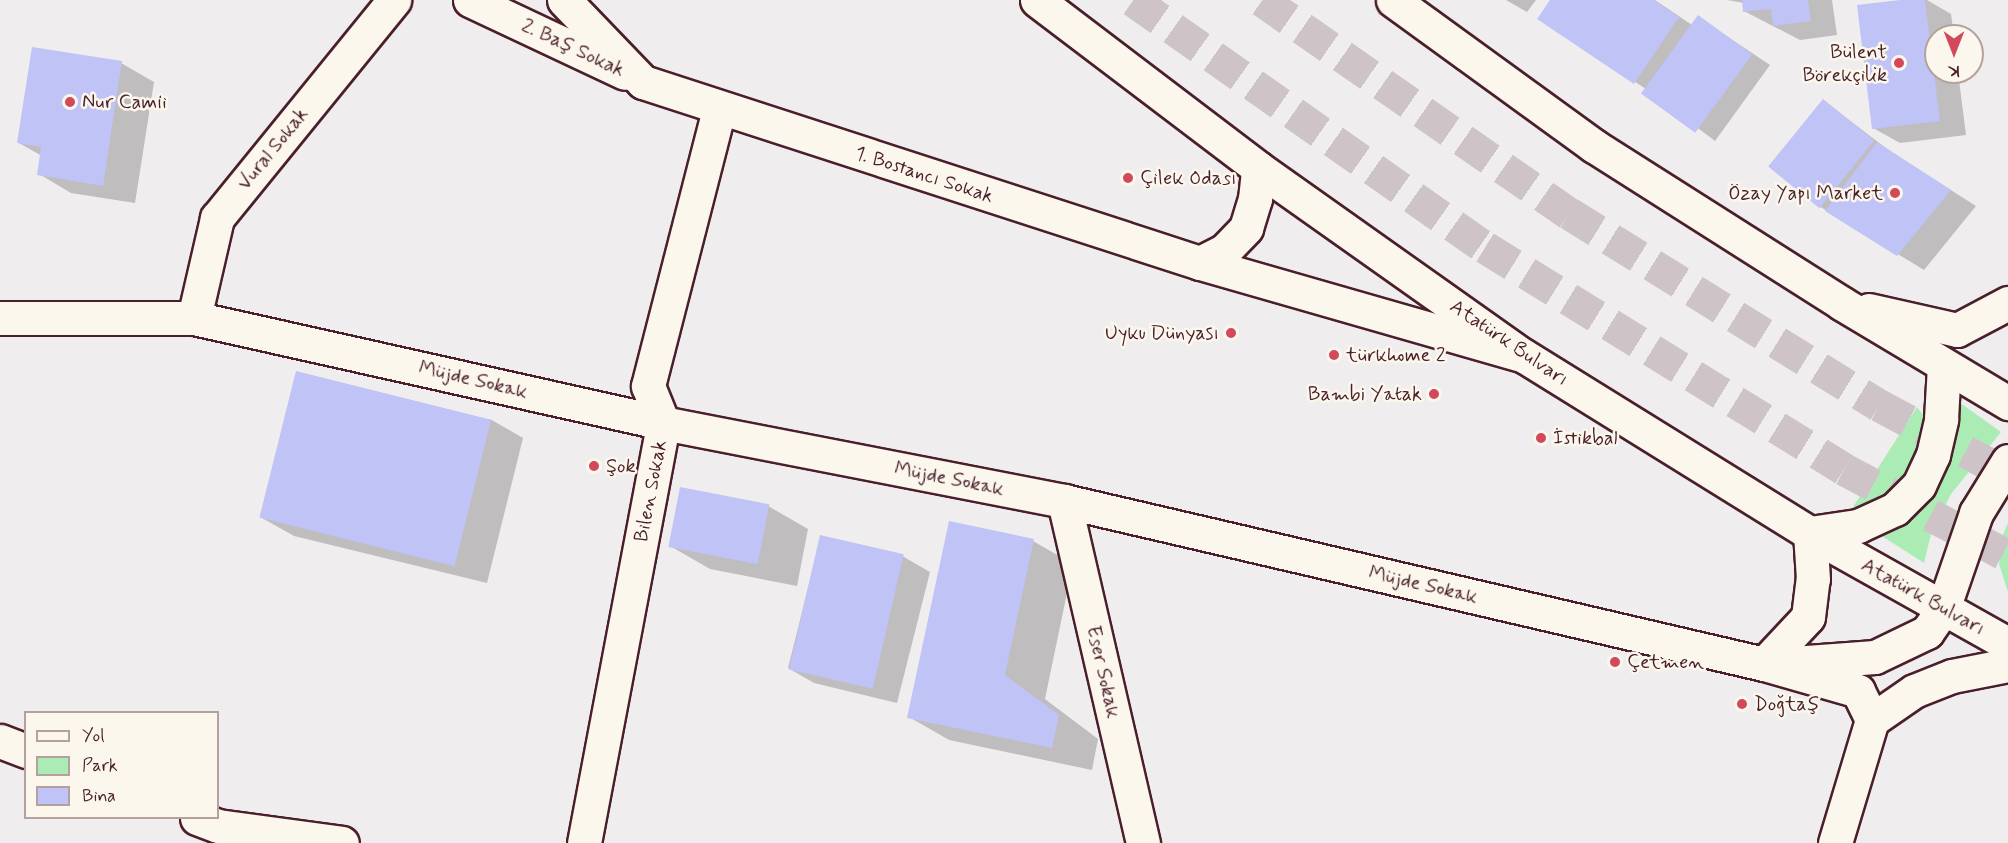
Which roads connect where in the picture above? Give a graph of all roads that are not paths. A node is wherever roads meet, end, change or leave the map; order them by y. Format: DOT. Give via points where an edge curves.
graph roads {
  1 [pos="394,0"];
  2 [pos="470,0"];
  3 [pos="564,0"];
  4 [pos="1037,0"];
  5 [pos="1393,0"];
  6 [pos="643,82"];
  7 [pos="719,110"];
  8 [pos="1258,168"];
  9 [pos="1200,263"];
  10 [pos="1841,303"];
  11 [pos="2008,303"];
  12 [pos="0,318"];
  13 [pos="194,318"];
  14 [pos="1524,356"];
  15 [pos="1944,366"];
  16 [pos="2008,403"];
  17 [pos="663,423"];
  18 [pos="2008,461"];
  19 [pos="1064,501"];
  20 [pos="1810,533"];
  21 [pos="1943,609"];
  22 [pos="2008,644"];
  23 [pos="1764,664"];
  24 [pos="2008,664"];
  25 [pos="1872,720"];
  26 [pos="0,741"];
  27 [pos="24,750"];
  28 [pos="210,829"];
  29 [pos="342,843"];
  30 [pos="584,843"];
  31 [pos="1143,843"];
  32 [pos="1835,843"];
  1 -- 13 [label="main road, Vural Sokak" via="216,218"];
  2 -- 6 [label="main road, 2. Baş Sokak"];
  3 -- 6 [label="main road, 1. Bostancı Sokak"];
  4 -- 8 [label="main road, Atatürk Bulvarı"];
  5 -- 10 [label="main road" via="1594,146"];
  6 -- 7 [label="main road, 1. Bostancı Sokak"];
  7 -- 9 [label="main road, 1. Bostancı Sokak"];
  7 -- 17 [label="main road, Bilen Sokak" via="648,386"];
  8 -- 9 [label="main road" via="1255,199 1246,228 1224,251"];
  8 -- 14 [label="main road, Atatürk Bulvarı"];
  9 -- 14 [label="main road, 1. Bostancı Sokak"];
  10 -- 11 [label="main road" via="1957,330"];
  10 -- 15 [label="main road"];
  12 -- 13 [label="main road, Müjde Sokak"];
  13 -- 17 [label="main road, Müjde Sokak"];
  14 -- 20 [label="main road, Atatürk Bulvarı"];
  15 -- 16 [label="main road"];
  15 -- 20 [label="main road" via="1941,419 1933,455 1919,485 1895,509 1858,526"];
  17 -- 19 [label="main road, Müjde Sokak"];
  17 -- 30 [label="main road, Bilen Sokak"];
  18 -- 21 [label="main road" via="1976,513"];
  19 -- 23 [label="main road, Müjde Sokak"];
  19 -- 31 [label="main road, Eser Sokak"];
  20 -- 21 [label="main road, Atatürk Bulvarı"];
  20 -- 23 [label="main road" via="1813,579 1808,616"];
  21 -- 22 [label="main road, Atatürk Bulvarı"];
  21 -- 23 [label="main road" via="1927,632 1875,657"];
  23 -- 25 [label="main road, Müjde Sokak" via="1858,691"];
  24 -- 25 [label="main road" via="1952,676 1914,691"];
  25 -- 32 [label="main road"];
  26 -- 27 [label="main road"];
  28 -- 29 [label="main road"];
}
